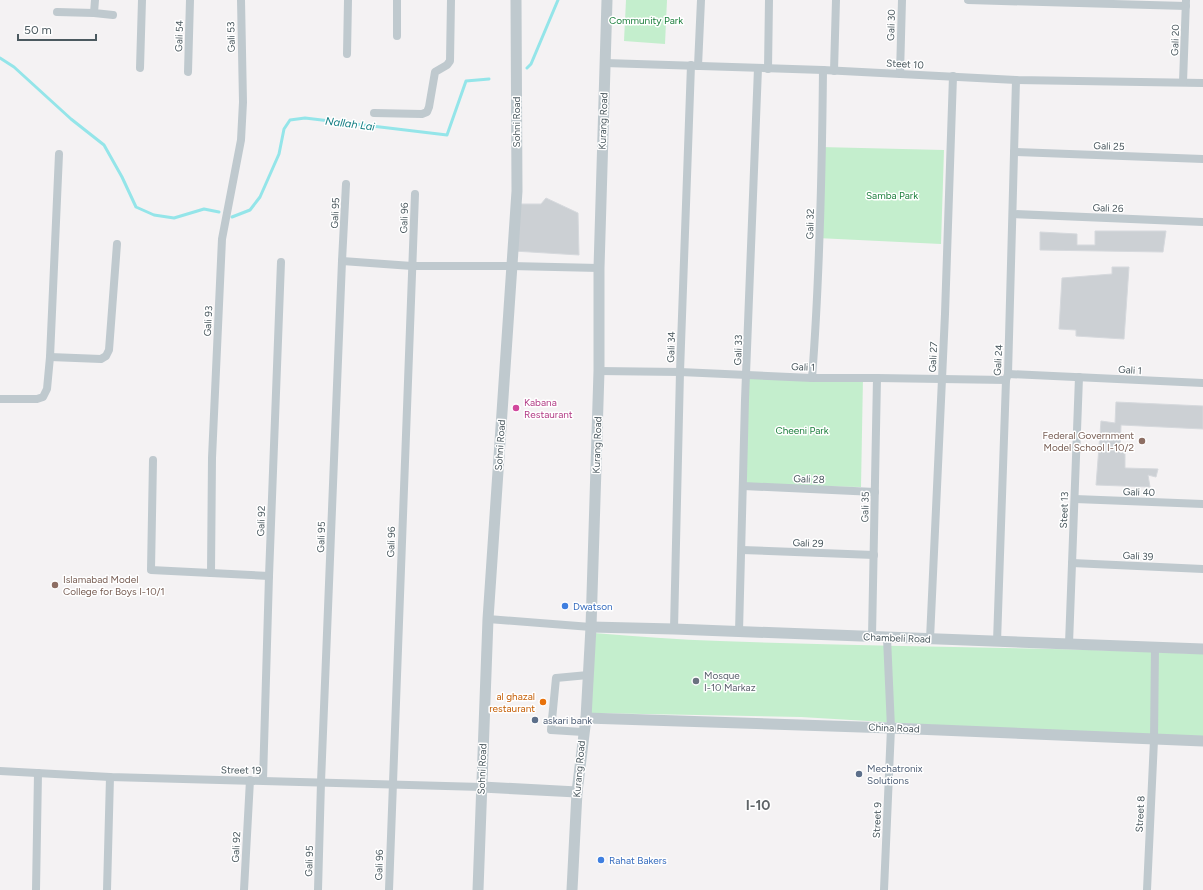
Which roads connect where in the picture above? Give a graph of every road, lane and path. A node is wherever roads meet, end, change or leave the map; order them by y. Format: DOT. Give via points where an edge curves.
graph roads {
  1 [pos="95,0"];
  2 [pos="142,0"];
  3 [pos="190,0"];
  4 [pos="241,0"];
  5 [pos="348,0"];
  6 [pos="397,0"];
  7 [pos="451,0"];
  8 [pos="516,0"];
  9 [pos="607,0"];
  10 [pos="701,0"];
  11 [pos="769,0"];
  12 [pos="836,0"];
  13 [pos="902,0"];
  14 [pos="970,0"];
  15 [pos="1027,1"];
  16 [pos="1120,3"];
  17 [pos="1186,3"];
  18 [pos="57,12"];
  19 [pos="94,14"];
  20 [pos="113,15"];
  21 [pos="397,36"];
  22 [pos="347,54"];
  23 [pos="605,63"];
  24 [pos="694,66"];
  25 [pos="140,68"];
  26 [pos="758,68"];
  27 [pos="768,69"];
  28 [pos="823,70"];
  29 [pos="834,71"];
  30 [pos="188,72"];
  31 [pos="242,73"];
  32 [pos="900,74"];
  33 [pos="953,76"];
  34 [pos="1016,80"];
  35 [pos="1183,82"];
  36 [pos="1203,83"];
  37 [pos="374,113"];
  38 [pos="1014,152"];
  39 [pos="59,154"];
  40 [pos="1203,159"];
  41 [pos="346,184"];
  42 [pos="415,194"];
  43 [pos="1013,214"];
  44 [pos="1203,222"];
  45 [pos="118,244"];
  46 [pos="342,261"];
  47 [pos="281,262"];
  48 [pos="412,266"];
  49 [pos="512,266"];
  50 [pos="599,268"];
  51 [pos="50,357"];
  52 [pos="599,371"];
  53 [pos="680,372"];
  54 [pos="747,375"];
  55 [pos="1007,377"];
  56 [pos="1079,377"];
  57 [pos="812,378"];
  58 [pos="877,378"];
  59 [pos="942,378"];
  60 [pos="1203,383"];
  61 [pos="0,399"];
  62 [pos="153,460"];
  63 [pos="743,486"];
  64 [pos="875,492"];
  65 [pos="1075,499"];
  66 [pos="1203,504"];
  67 [pos="742,550"];
  68 [pos="874,555"];
  69 [pos="1072,563"];
  70 [pos="1203,569"];
  71 [pos="211,573"];
  72 [pos="269,576"];
  73 [pos="488,619"];
  74 [pos="591,627"];
  75 [pos="674,629"];
  76 [pos="739,632"];
  77 [pos="872,637"];
  78 [pos="887,638"];
  79 [pos="930,639"];
  80 [pos="997,642"];
  81 [pos="1069,644"];
  82 [pos="1155,647"];
  83 [pos="1203,649"];
  84 [pos="588,675"];
  85 [pos="586,718"];
  86 [pos="891,728"];
  87 [pos="583,732"];
  88 [pos="1154,740"];
  89 [pos="1203,741"];
  90 [pos="0,771"];
  91 [pos="38,773"];
  92 [pos="110,777"];
  93 [pos="250,780"];
  94 [pos="263,780"];
  95 [pos="321,782"];
  96 [pos="392,784"];
  97 [pos="482,786"];
  98 [pos="577,792"];
  99 [pos="36,890"];
  100 [pos="107,890"];
  101 [pos="244,890"];
  102 [pos="318,890"];
  103 [pos="389,890"];
  104 [pos="478,890"];
  105 [pos="572,890"];
  106 [pos="884,890"];
  107 [pos="1147,890"];
  1 -- 19 [label="street"];
  2 -- 25 [label="street"];
  3 -- 30 [label="street, Gali 54"];
  4 -- 31 [label="street, Gali 53"];
  5 -- 22 [label="street"];
  6 -- 21 [label="street"];
  7 -- 37 [label="street" via="450,61 435,72 427,112"];
  8 -- 49 [label="street, Sohni Road" via="517,191"];
  9 -- 23 [label="street, Kurang Road"];
  10 -- 24 [label="street, Gali 34"];
  11 -- 27 [label="street"];
  12 -- 29 [label="street"];
  13 -- 32 [label="street, Gali 30"];
  14 -- 15 [label="street"];
  15 -- 16 [label="street"];
  16 -- 17 [label="street"];
  17 -- 35 [label="street, Gali 20"];
  18 -- 19 [label="street"];
  19 -- 20 [label="street"];
  23 -- 24 [label="street, Steet 10"];
  23 -- 50 [label="street, Kurang Road"];
  24 -- 26 [label="street, Steet 10"];
  24 -- 53 [label="street, Gali 34"];
  26 -- 27 [label="street, Steet 10"];
  26 -- 54 [label="street, Gali 33"];
  27 -- 28 [label="street, Steet 10"];
  28 -- 29 [label="street, Steet 10"];
  28 -- 57 [label="street, Gali 32" via="820,241"];
  29 -- 32 [label="street, Steet 10"];
  31 -- 71 [label="street, Gali 93" via="241,140 222,239 212,458"];
  32 -- 33 [label="street, Steet 10"];
  33 -- 34 [label="street, Steet 10"];
  33 -- 59 [label="street, Gali 27"];
  34 -- 35 [label="street, Steet 10"];
  34 -- 38 [label="street, Gali 24"];
  35 -- 36 [label="street, Steet 10"];
  38 -- 40 [label="street, Gali 25"];
  38 -- 43 [label="street, Gali 24"];
  39 -- 51 [label="street"];
  41 -- 46 [label="street, Gali 95"];
  42 -- 48 [label="street, Gali 96"];
  43 -- 44 [label="street, Gali 26"];
  43 -- 55 [label="street, Gali 24"];
  45 -- 51 [label="street" via="109,350 106,356 101,359"];
  46 -- 48 [label="street"];
  46 -- 95 [label="street, Gali 95"];
  47 -- 72 [label="street, Gali 92"];
  48 -- 49 [label="street"];
  48 -- 96 [label="street, Gali 96"];
  49 -- 50 [label="street"];
  49 -- 73 [label="street, Sohni Road"];
  50 -- 52 [label="street, Kurang Road"];
  51 -- 61 [label="street" via="47,389 43,397"];
  52 -- 53 [label="street, Gali 1"];
  52 -- 74 [label="street, Kurang Road"];
  53 -- 54 [label="street, Gali 1"];
  53 -- 75 [label="street, Gali 34"];
  54 -- 57 [label="street, Gali 1"];
  54 -- 63 [label="street, Gali 33"];
  55 -- 56 [label="street, Gali 1"];
  55 -- 59 [label="street, Gali 1"];
  55 -- 80 [label="street, Gali 24"];
  56 -- 60 [label="street, Gali 1"];
  56 -- 65 [label="street, Steet 13"];
  57 -- 58 [label="street, Gali 1"];
  58 -- 59 [label="street, Gali 1"];
  58 -- 64 [label="street, Gali 35"];
  59 -- 79 [label="street, Gali 27"];
  62 -- 71 [label="street" via="151,570"];
  63 -- 64 [label="street, Gali 28"];
  63 -- 67 [label="street, Gali 33"];
  64 -- 68 [label="street, Gali 35"];
  65 -- 66 [label="street, Gali 40"];
  65 -- 69 [label="street, Steet 13"];
  67 -- 68 [label="street, Gali 29"];
  67 -- 76 [label="street, Gali 33"];
  68 -- 77 [label="street, Gali 35"];
  69 -- 70 [label="street, Gali 39"];
  69 -- 81 [label="street, Steet 13"];
  71 -- 72 [label="street"];
  72 -- 94 [label="street, Gali 92"];
  73 -- 74 [label="street"];
  73 -- 97 [label="street, Sohni Road"];
  74 -- 75 [label="street, Chambeli Road"];
  74 -- 84 [label="street, Kurang Road"];
  75 -- 76 [label="street, Chambeli Road"];
  76 -- 77 [label="street, Chambeli Road"];
  77 -- 78 [label="street, Chambeli Road"];
  78 -- 79 [label="street, Chambeli Road"];
  78 -- 86 [label="street, Street 9"];
  79 -- 80 [label="street, Chambeli Road"];
  80 -- 81 [label="street, Chambeli Road"];
  81 -- 82 [label="street, Chambeli Road"];
  82 -- 83 [label="street, Chambeli Road"];
  82 -- 88 [label="street, Street 8"];
  84 -- 85 [label="street, Kurang Road"];
  84 -- 87 [label="street" via="556,678 551,730"];
  85 -- 86 [label="street, China Road"];
  85 -- 87 [label="street, Kurang Road"];
  86 -- 88 [label="street, China Road"];
  86 -- 106 [label="street, Street 9"];
  87 -- 98 [label="street, Kurang Road"];
  88 -- 89 [label="street, China Road"];
  88 -- 107 [label="street, Street 8"];
  90 -- 91 [label="street, Street 19"];
  91 -- 92 [label="street, Street 19"];
  91 -- 99 [label="street"];
  92 -- 93 [label="street, Street 19"];
  92 -- 100 [label="street"];
  93 -- 94 [label="street, Street 19"];
  93 -- 101 [label="street, Gali 92"];
  94 -- 95 [label="street, Street 19"];
  95 -- 96 [label="street, Street 19"];
  95 -- 102 [label="street, Gali 95"];
  96 -- 97 [label="street, Street 19"];
  96 -- 103 [label="street, Gali 96"];
  97 -- 98 [label="street"];
  97 -- 104 [label="street, Sohni Road"];
  98 -- 105 [label="street, Kurang Road"];
}
